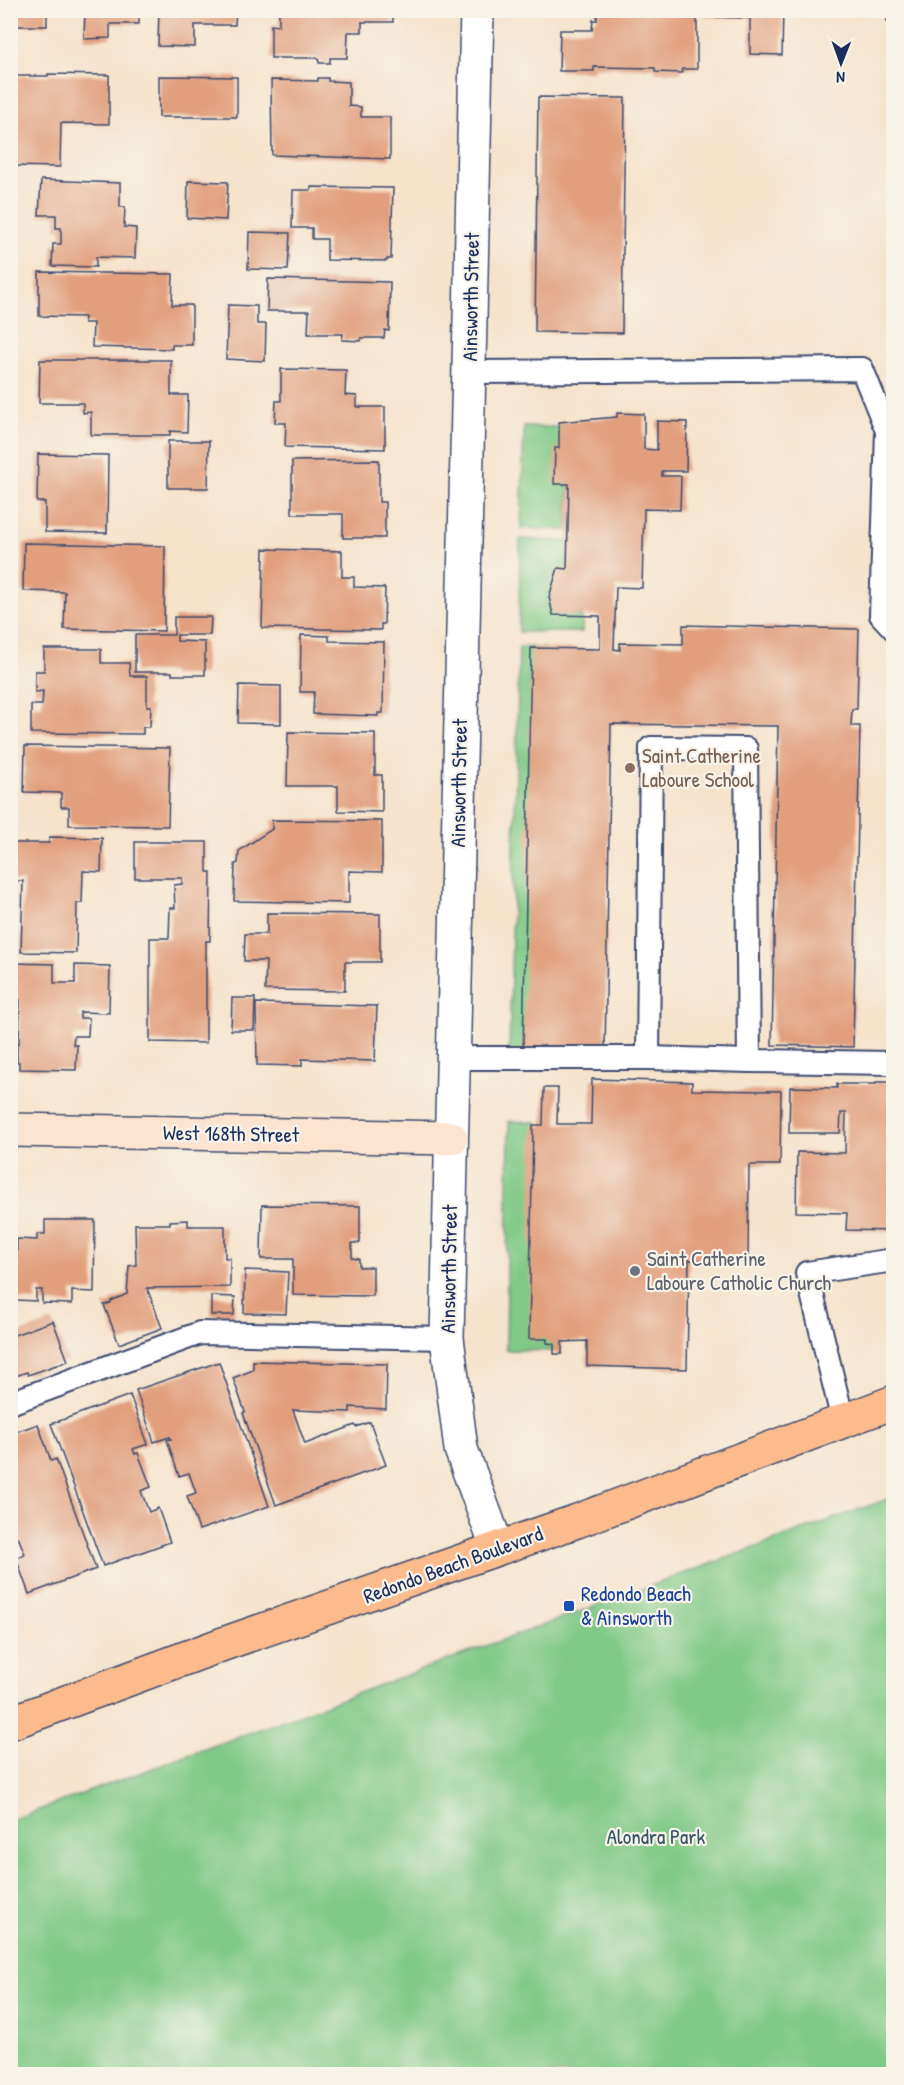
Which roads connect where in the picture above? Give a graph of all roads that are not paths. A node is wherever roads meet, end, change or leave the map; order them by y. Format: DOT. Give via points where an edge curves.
graph roads {
  1 [pos="477,10"];
  2 [pos="469,372"];
  3 [pos="894,629"];
  4 [pos="453,1058"];
  5 [pos="648,1058"];
  6 [pos="749,1061"];
  7 [pos="894,1063"];
  8 [pos="10,1130"];
  9 [pos="451,1138"];
  10 [pos="894,1260"];
  11 [pos="447,1338"];
  12 [pos="894,1402"];
  13 [pos="10,1403"];
  14 [pos="843,1421"];
  15 [pos="497,1548"];
  16 [pos="10,1723"];
  1 -- 2 [label="street, Ainsworth Street"];
  2 -- 3 [label="lane" via="862,369 887,431 881,615"];
  2 -- 4 [label="street, Ainsworth Street"];
  4 -- 5 [label="lane"];
  4 -- 9 [label="street, Ainsworth Street"];
  5 -- 6 [label="lane"];
  5 -- 6 [label="lane" via="651,748 747,749"];
  6 -- 7 [label="lane"];
  8 -- 9 [label="street, West 168th Street"];
  9 -- 11 [label="street, Ainsworth Street"];
  10 -- 14 [label="lane" via="807,1273"];
  11 -- 13 [label="lane" via="200,1332"];
  11 -- 15 [label="street, Ainsworth Street" via="461,1449"];
  12 -- 14 [label="main road, Redondo Beach Boulevard"];
  14 -- 15 [label="main road, Redondo Beach Boulevard"];
  15 -- 16 [label="main road, Redondo Beach Boulevard"];
}
